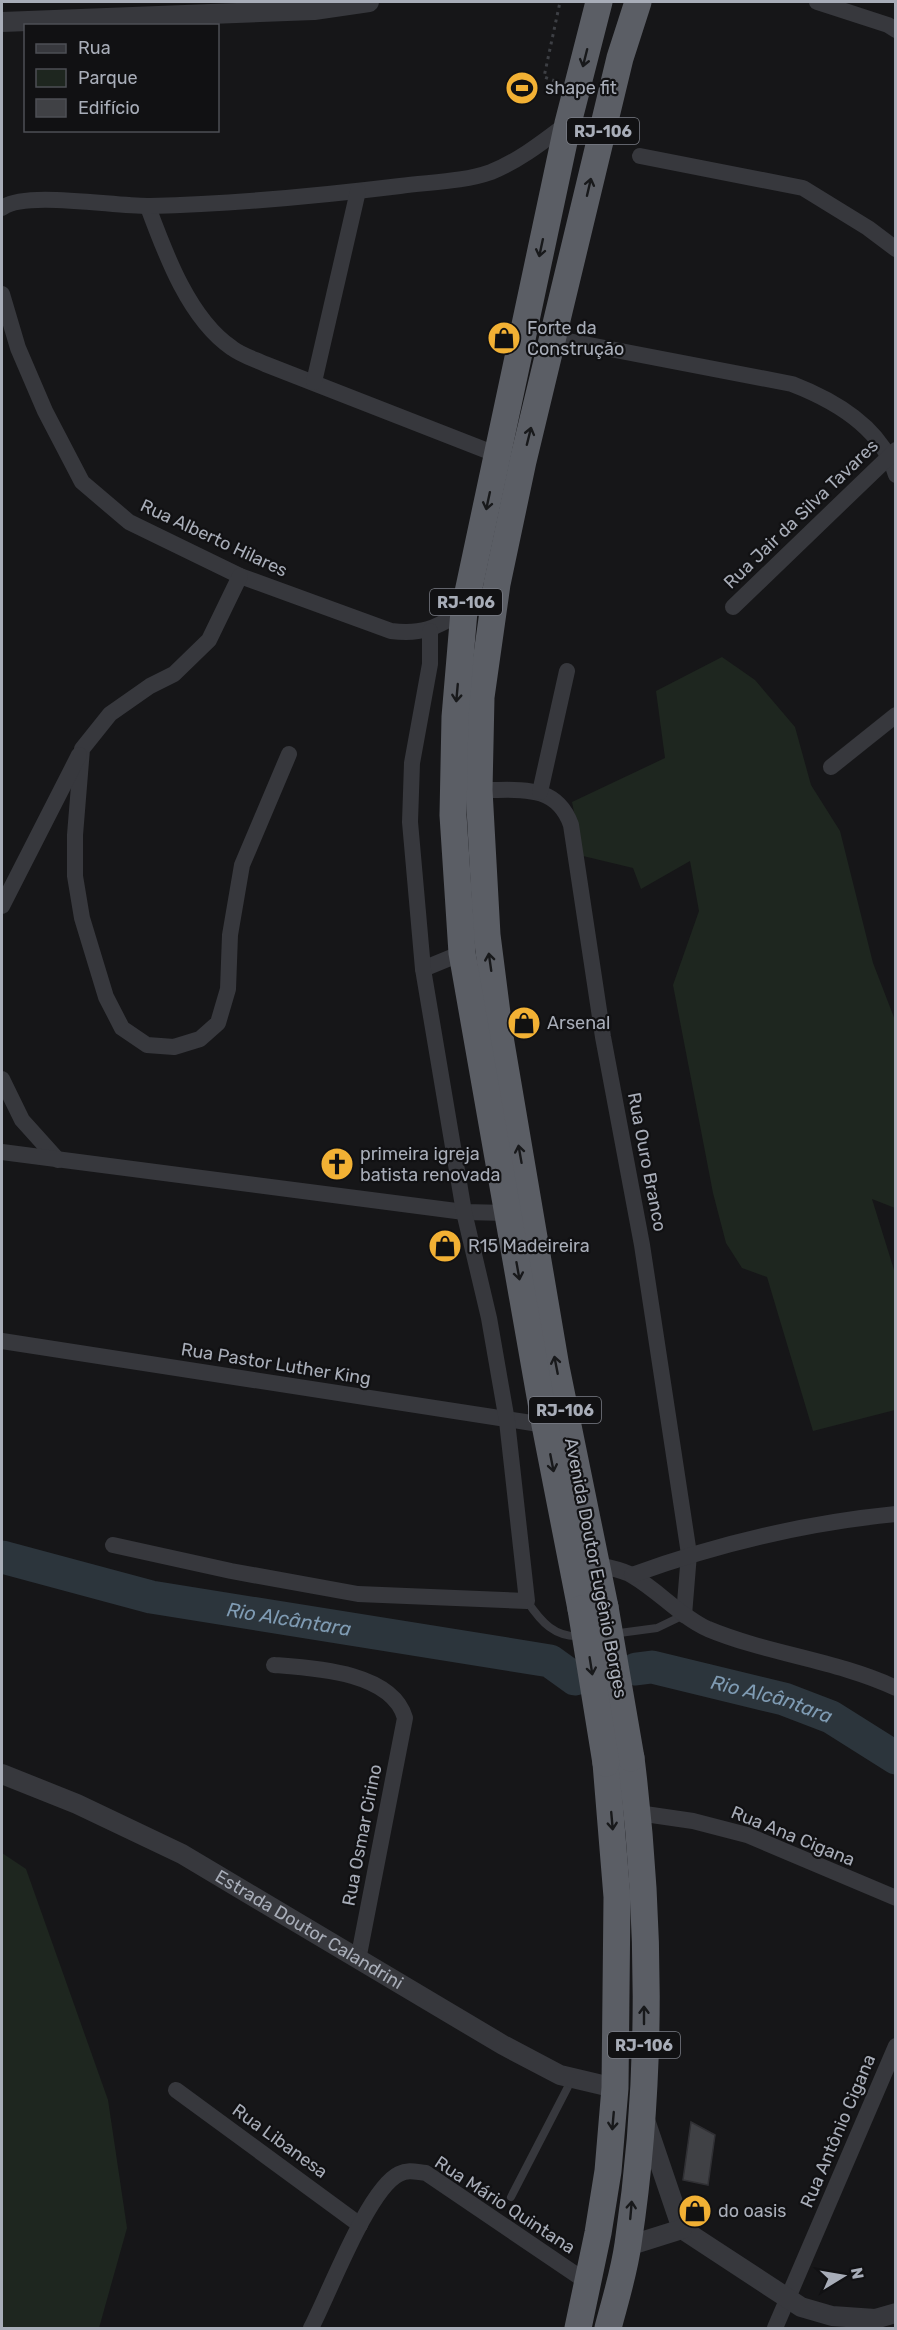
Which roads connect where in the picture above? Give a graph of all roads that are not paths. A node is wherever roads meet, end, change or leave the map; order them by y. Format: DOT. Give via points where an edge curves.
graph roads {
  1 [pos="369,2"];
  2 [pos="599,2"];
  3 [pos="638,2"];
  4 [pos="817,2"];
  5 [pos="2,22"];
  6 [pos="896,30"];
  7 [pos="568,123"];
  8 [pos="640,156"];
  9 [pos="358,191"];
  10 [pos="148,207"];
  11 [pos="2,208"];
  12 [pos="896,249"];
  13 [pos="2,294"];
  14 [pos="553,338"];
  15 [pos="315,382"];
  16 [pos="892,452"];
  17 [pos="498,455"];
  18 [pos="896,475"];
  19 [pos="240,576"];
  20 [pos="733,607"];
  21 [pos="464,611"];
  22 [pos="430,631"];
  23 [pos="567,671"];
  24 [pos="893,722"];
  25 [pos="82,749"];
  26 [pos="289,754"];
  27 [pos="831,767"];
  28 [pos="479,790"];
  29 [pos="540,792"];
  30 [pos="2,906"];
  31 [pos="462,953"];
  32 [pos="423,969"];
  33 [pos="2,1079"];
  34 [pos="2,1152"];
  35 [pos="58,1160"];
  36 [pos="464,1212"];
  37 [pos="508,1213"];
  38 [pos="2,1341"];
  39 [pos="507,1421"];
  40 [pos="545,1425"];
  41 [pos="896,1514"];
  42 [pos="113,1545"];
  43 [pos="689,1554"];
  44 [pos="599,1565"];
  45 [pos="632,1575"];
  46 [pos="527,1601"];
  47 [pos="593,1608"];
  48 [pos="684,1615"];
  49 [pos="274,1665"];
  50 [pos="896,1688"];
  51 [pos="618,1760"];
  52 [pos="2,1774"];
  53 [pos="638,1813"];
  54 [pos="896,1898"];
  55 [pos="358,1960"];
  56 [pos="896,2046"];
  57 [pos="572,2079"];
  58 [pos="615,2088"];
  59 [pos="176,2090"];
  60 [pos="642,2110"];
  61 [pos="511,2197"];
  62 [pos="360,2225"];
  63 [pos="682,2229"];
  64 [pos="628,2246"];
  65 [pos="587,2282"];
  66 [pos="788,2298"];
  67 [pos="896,2313"];
  68 [pos="875,2319"];
  69 [pos="896,2320"];
  70 [pos="576,2326"];
  71 [pos="311,2328"];
  72 [pos="608,2328"];
  73 [pos="775,2328"];
  1 -- 5 [label="street" via="314,10"];
  2 -- 7 [label="highway, Avenida Doutor Eugênio Borges / RJ-106, one-way"];
  14 -- 3 [label="highway, Avenida Doutor Eugênio Borges / RJ-106, one-way" via="620,58"];
  4 -- 6 [label="street"];
  7 -- 9 [label="street" via="513,161 489,172"];
  7 -- 17 [label="highway, Avenida Doutor Eugênio Borges / RJ-106, one-way"];
  8 -- 12 [label="street" via="803,189"];
  9 -- 10 [label="street"];
  9 -- 15 [label="street"];
  10 -- 11 [label="street" via="29,199"];
  10 -- 15 [label="street" via="171,266 199,314 231,348"];
  13 -- 19 [label="street, Rua Alberto Hilares" via="18,348 82,482 129,522"];
  14 -- 16 [label="street" via="792,384 826,397"];
  28 -- 14 [label="highway, Avenida Doutor Eugênio Borges / RJ-106, one-way" via="481,697 497,584"];
  15 -- 17 [label="street"];
  16 -- 18 [label="street"];
  16 -- 20 [label="street, Rua Jair da Silva Tavares"];
  17 -- 21 [label="highway, Avenida Doutor Eugênio Borges / RJ-106, one-way"];
  19 -- 22 [label="street, Rua Alberto Hilares" via="391,631"];
  19 -- 25 [label="street" via="209,640 174,674 110,714"];
  21 -- 22 [label="street, Rua Alberto Hilares"];
  21 -- 31 [label="highway, Avenida Doutor Eugênio Borges / RJ-106, one-way" via="455,717 453,815"];
  22 -- 32 [label="street" via="430,663 412,763 410,822"];
  23 -- 29 [label="street"];
  24 -- 27 [label="street"];
  25 -- 26 [label="street" via="75,876 90,951 122,1028 147,1045 174,1047 200,1039 218,1023 228,989 230,935 242,865"];
  25 -- 30 [label="street"];
  28 -- 29 [label="street"];
  44 -- 28 [label="highway, Avenida Doutor Eugênio Borges / RJ-106, one-way" via="556,1367 500,1036 487,935"];
  29 -- 43 [label="street, Rua Ouro Branco" via="558,801 571,825"];
  31 -- 32 [label="street"];
  31 -- 37 [label="highway, Avenida Doutor Eugênio Borges / RJ-106"];
  32 -- 36 [label="street"];
  33 -- 35 [label="street" via="22,1120"];
  34 -- 35 [label="street"];
  35 -- 36 [label="street"];
  36 -- 37 [label="street"];
  36 -- 39 [label="street" via="489,1318"];
  37 -- 40 [label="highway, Avenida Doutor Eugênio Borges / RJ-106, one-way"];
  38 -- 39 [label="street, Rua Pastor Luther King"];
  39 -- 40 [label="street, Rua Pastor Luther King"];
  39 -- 46 [label="street"];
  40 -- 47 [label="highway, Avenida Doutor Eugênio Borges / RJ-106, one-way"];
  41 -- 43 [label="street" via="770,1534"];
  42 -- 46 [label="street" via="358,1594"];
  43 -- 45 [label="street"];
  43 -- 48 [label="street, Rua Ouro Branco"];
  44 -- 45 [label="street"];
  44 -- 47 [label="highway, Avenida Doutor Eugênio Borges / RJ-106"];
  45 -- 48 [label="street"];
  46 -- 48 [label="lane" via="540,1621 555,1632 575,1636 657,1628"];
  47 -- 51 [label="highway, Avenida Doutor Eugênio Borges / RJ-106, bridge"];
  48 -- 50 [label="street" via="746,1643 834,1666"];
  49 -- 55 [label="street, Rua Osmar Cirino" via="320,1669 378,1685 402,1707 405,1718"];
  51 -- 53 [label="highway, Avenida Doutor Eugênio Borges / RJ-106"];
  51 -- 58 [label="highway, Avenida Doutor Eugênio Borges / RJ-106, one-way"];
  52 -- 55 [label="street, Estrada Doutor Calandrini" via="77,1804 182,1854"];
  53 -- 54 [label="street, Rua Ana Cigana" via="693,1821 747,1835"];
  60 -- 53 [label="highway, Avenida Doutor Eugênio Borges / RJ-106, one-way" via="644,1927"];
  55 -- 57 [label="street, Estrada Doutor Calandrini" via="503,2045"];
  56 -- 66 [label="street, Rua Antônio Cigana"];
  57 -- 58 [label="street, Estrada Doutor Calandrini"];
  57 -- 61 [label="lane"];
  58 -- 65 [label="highway, Avenida Doutor Eugênio Borges / RJ-106, one-way" via="608,2171"];
  59 -- 62 [label="street, Rua Libanesa"];
  60 -- 63 [label="street"];
  64 -- 60 [label="highway, Avenida Doutor Eugênio Borges / RJ-106, one-way"];
  62 -- 65 [label="street, Rua Mário Quintana" via="388,2181 410,2170 426,2174"];
  62 -- 71 [label="street, Rua Mário Quintana"];
  63 -- 64 [label="street"];
  63 -- 66 [label="street"];
  64 -- 72 [label="highway, Avenida Doutor Eugênio Borges / RJ-106"];
  65 -- 70 [label="highway, Avenida Doutor Eugênio Borges / RJ-106"];
  66 -- 68 [label="street" via="801,2307 832,2316"];
  66 -- 73 [label="street, Rua Antônio Cigana"];
  67 -- 68 [label="street"];
  68 -- 69 [label="street"];
}
